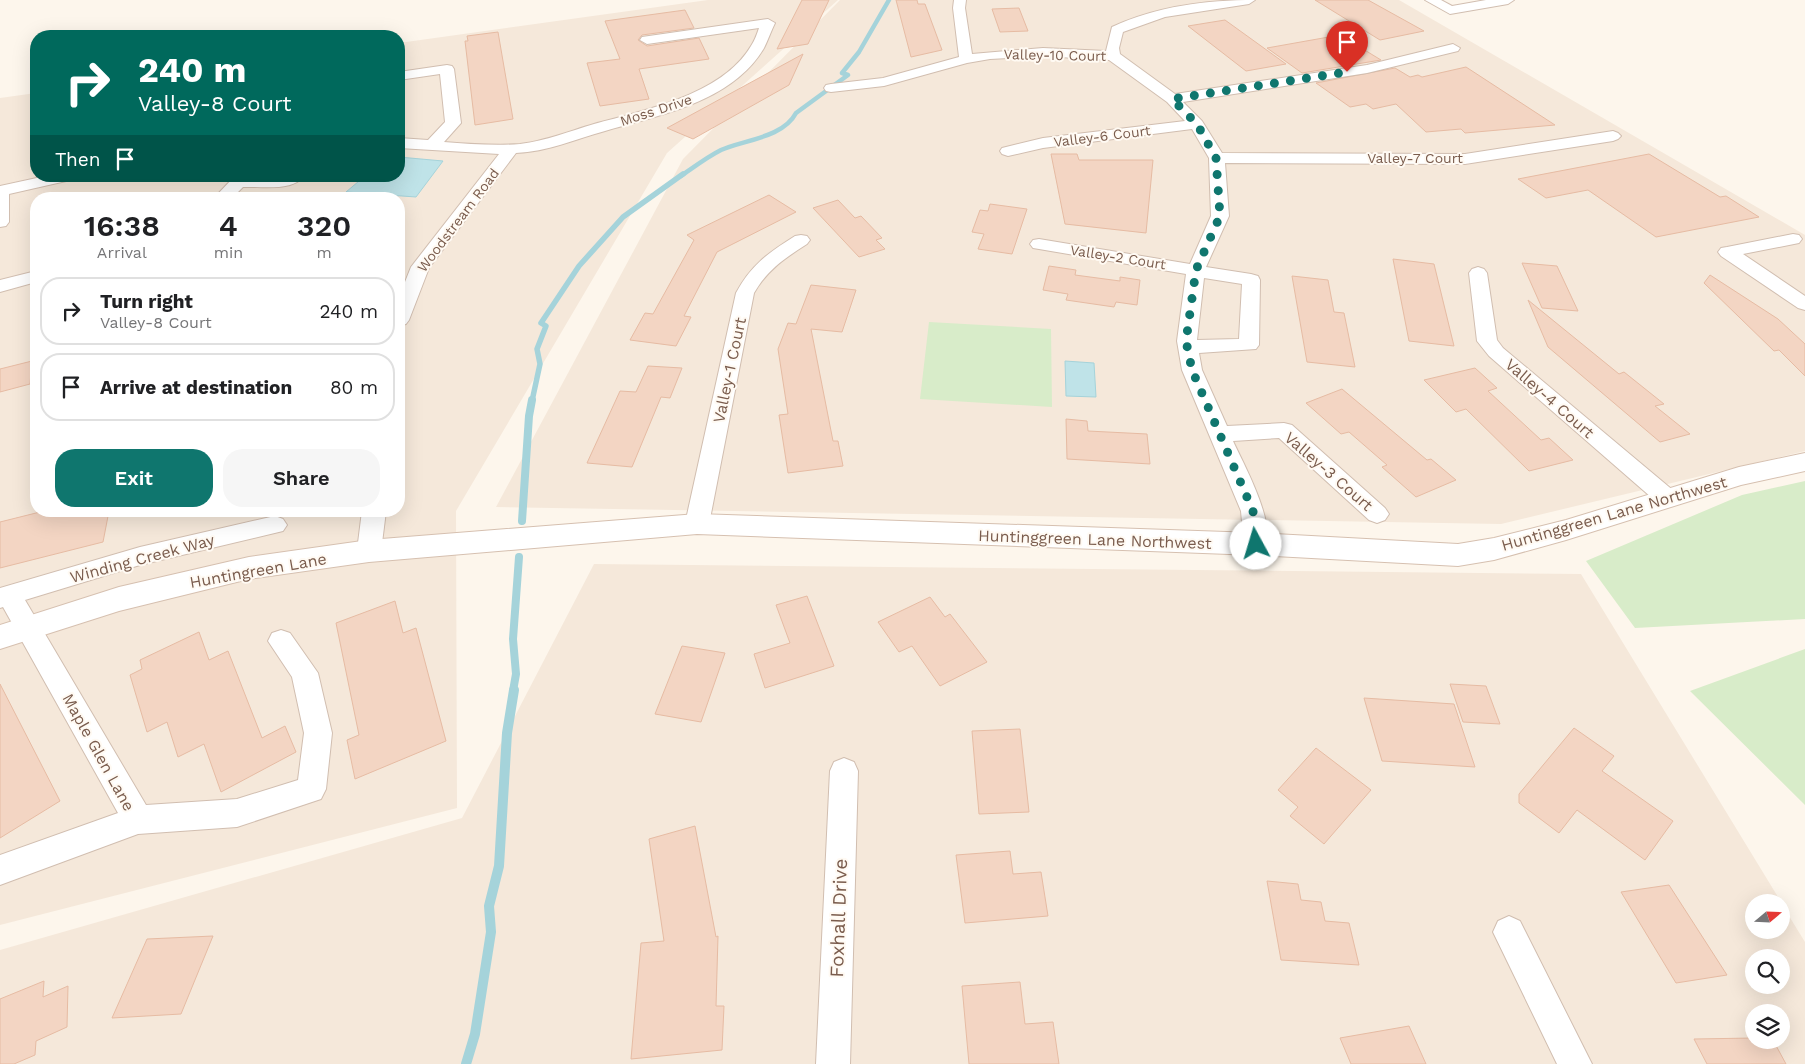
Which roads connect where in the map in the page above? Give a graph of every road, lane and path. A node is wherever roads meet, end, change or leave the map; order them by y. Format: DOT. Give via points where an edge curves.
graph roads {
  1 [pos="960,0"];
  2 [pos="1249,0"];
  3 [pos="1431,0"];
  4 [pos="1508,0"];
  5 [pos="1160,1"];
  6 [pos="1186,9"];
  7 [pos="647,40"];
  8 [pos="1453,48"];
  9 [pos="1113,56"];
  10 [pos="966,59"];
  11 [pos="405,75"];
  12 [pos="831,88"];
  13 [pos="1172,99"];
  14 [pos="1197,124"];
  15 [pos="1612,136"];
  16 [pos="405,143"];
  17 [pos="432,145"];
  18 [pos="511,149"];
  19 [pos="1008,151"];
  20 [pos="1216,158"];
  21 [pos="42,182"];
  22 [pos="240,182"];
  23 [pos="229,192"];
  24 [pos="0,222"];
  25 [pos="1793,239"];
  26 [pos="801,240"];
  27 [pos="1039,244"];
  28 [pos="1196,270"];
  29 [pos="1478,272"];
  30 [pos="30,278"];
  31 [pos="0,286"];
  32 [pos="1805,304"];
  33 [pos="405,305"];
  34 [pos="1188,347"];
  35 [pos="1219,434"];
  36 [pos="1805,462"];
  37 [pos="1667,498"];
  38 [pos="1377,514"];
  39 [pos="373,517"];
  40 [pos="697,524"];
  41 [pos="275,525"];
  42 [pos="522,539"];
  43 [pos="1256,544"];
  44 [pos="369,551"];
  45 [pos="5,596"];
  46 [pos="29,627"];
  47 [pos="0,637"];
  48 [pos="281,641"];
  49 [pos="844,771"];
  50 [pos="138,820"];
  51 [pos="0,870"];
  52 [pos="1509,932"];
  53 [pos="833,1064"];
  54 [pos="1575,1064"];
  1 -- 10 [label="street"];
  2 -- 6 [label="street"];
  3 -- 4 [label="street" via="1450,10"];
  5 -- 6 [label="street"];
  6 -- 9 [label="street" via="1146,17 1117,30"];
  7 -- 18 [label="street, Moss Drive" via="768,23 764,36 742,66 717,86 683,104 550,143"];
  8 -- 13 [label="street" via="1367,69"];
  9 -- 10 [label="street, Valley-10 Court" via="1018,52"];
  9 -- 13 [label="street"];
  10 -- 12 [label="street, Valley-10 Court" via="884,82"];
  11 -- 17 [label="street" via="447,69 453,123"];
  13 -- 14 [label="street"];
  14 -- 19 [label="street, Valley-6 Court" via="1042,143"];
  14 -- 20 [label="street"];
  15 -- 20 [label="street, Valley-7 Court" via="1465,159"];
  16 -- 17 [label="street"];
  17 -- 18 [label="street"];
  18 -- 33 [label="street, Woodstream Road" via="420,267"];
  20 -- 28 [label="street" via="1220,216"];
  21 -- 24 [label="street" via="1,191"];
  22 -- 23 [label="street"];
  25 -- 32 [label="street" via="1727,252"];
  26 -- 40 [label="street, Valley-1 Court" via="769,260 754,274 745,293"];
  27 -- 28 [label="street, Valley-2 Court"];
  28 -- 34 [label="street" via="1186,341"];
  28 -- 34 [label="street" via="1250,280 1249,345"];
  29 -- 37 [label="street, Valley-4 Court" via="1487,340 1496,352"];
  30 -- 31 [label="street"];
  34 -- 35 [label="street" via="1192,370"];
  35 -- 38 [label="street, Valley-3 Court" via="1284,430"];
  35 -- 43 [label="street" via="1253,511"];
  36 -- 37 [label="street, Huntinggreen Lane Northwest" via="1739,476"];
  37 -- 43 [label="street, Huntinggreen Lane Northwest" via="1566,530 1458,555"];
  39 -- 44 [label="street"];
  40 -- 42 [label="street, Huntinggreen Lane Northwest"];
  40 -- 43 [label="street, Huntinggreen Lane Northwest"];
  41 -- 45 [label="street, Winding Creek Way" via="140,556"];
  42 -- 44 [label="street, Huntingreen Lane"];
  44 -- 46 [label="street, Huntingreen Lane" via="249,568 119,599"];
  45 -- 46 [label="street, Winding Creek Way"];
  46 -- 47 [label="street, Huntingreen Lane"];
  46 -- 50 [label="street, Maple Glen Lane"];
  48 -- 50 [label="street, Maple Glen Lane" via="305,673 318,733 311,789 237,813"];
  49 -- 53 [label="street, Foxhall Drive"];
  50 -- 51 [label="street"];
  52 -- 54 [label="street"];
}
